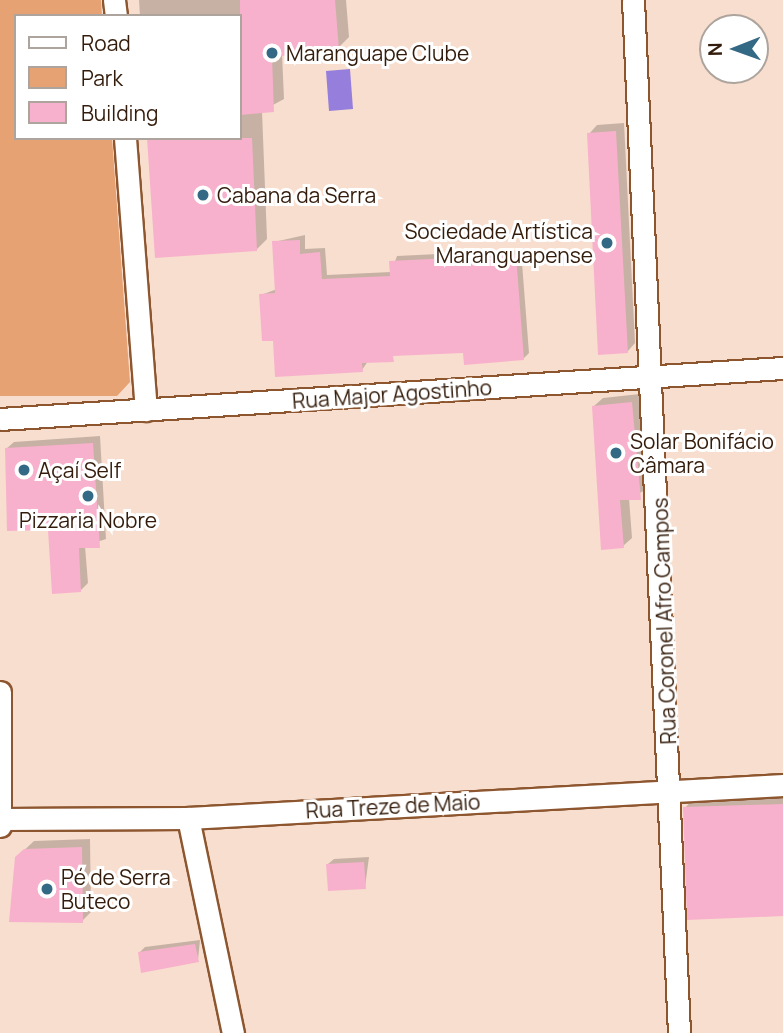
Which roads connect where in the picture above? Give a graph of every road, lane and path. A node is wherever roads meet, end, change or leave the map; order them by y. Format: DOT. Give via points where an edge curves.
graph roads {
  1 [pos="633,0"];
  2 [pos="125,140"];
  3 [pos="783,368"];
  4 [pos="651,377"];
  5 [pos="146,410"];
  6 [pos="0,419"];
  7 [pos="0,692"];
  8 [pos="783,785"];
  9 [pos="671,790"];
  10 [pos="188,818"];
  11 [pos="1,823"];
  12 [pos="233,1033"];
  13 [pos="679,1033"];
  1 -- 4 [label="street, Rua Coronel Afro Campos"];
  2 -- 5 [label="street"];
  3 -- 4 [label="street, Rua Major Agostinho"];
  4 -- 5 [label="street, Rua Major Agostinho"];
  4 -- 9 [label="street, Rua Coronel Afro Campos"];
  5 -- 6 [label="street, Rua Major Agostinho"];
  7 -- 11 [label="street"];
  8 -- 9 [label="street, Rua Treze de Maio"];
  9 -- 10 [label="street, Rua Treze de Maio"];
  9 -- 13 [label="street, Rua Coronel Afro Campos"];
  10 -- 11 [label="street, Rua Treze de Maio"];
  10 -- 12 [label="street"];
}
